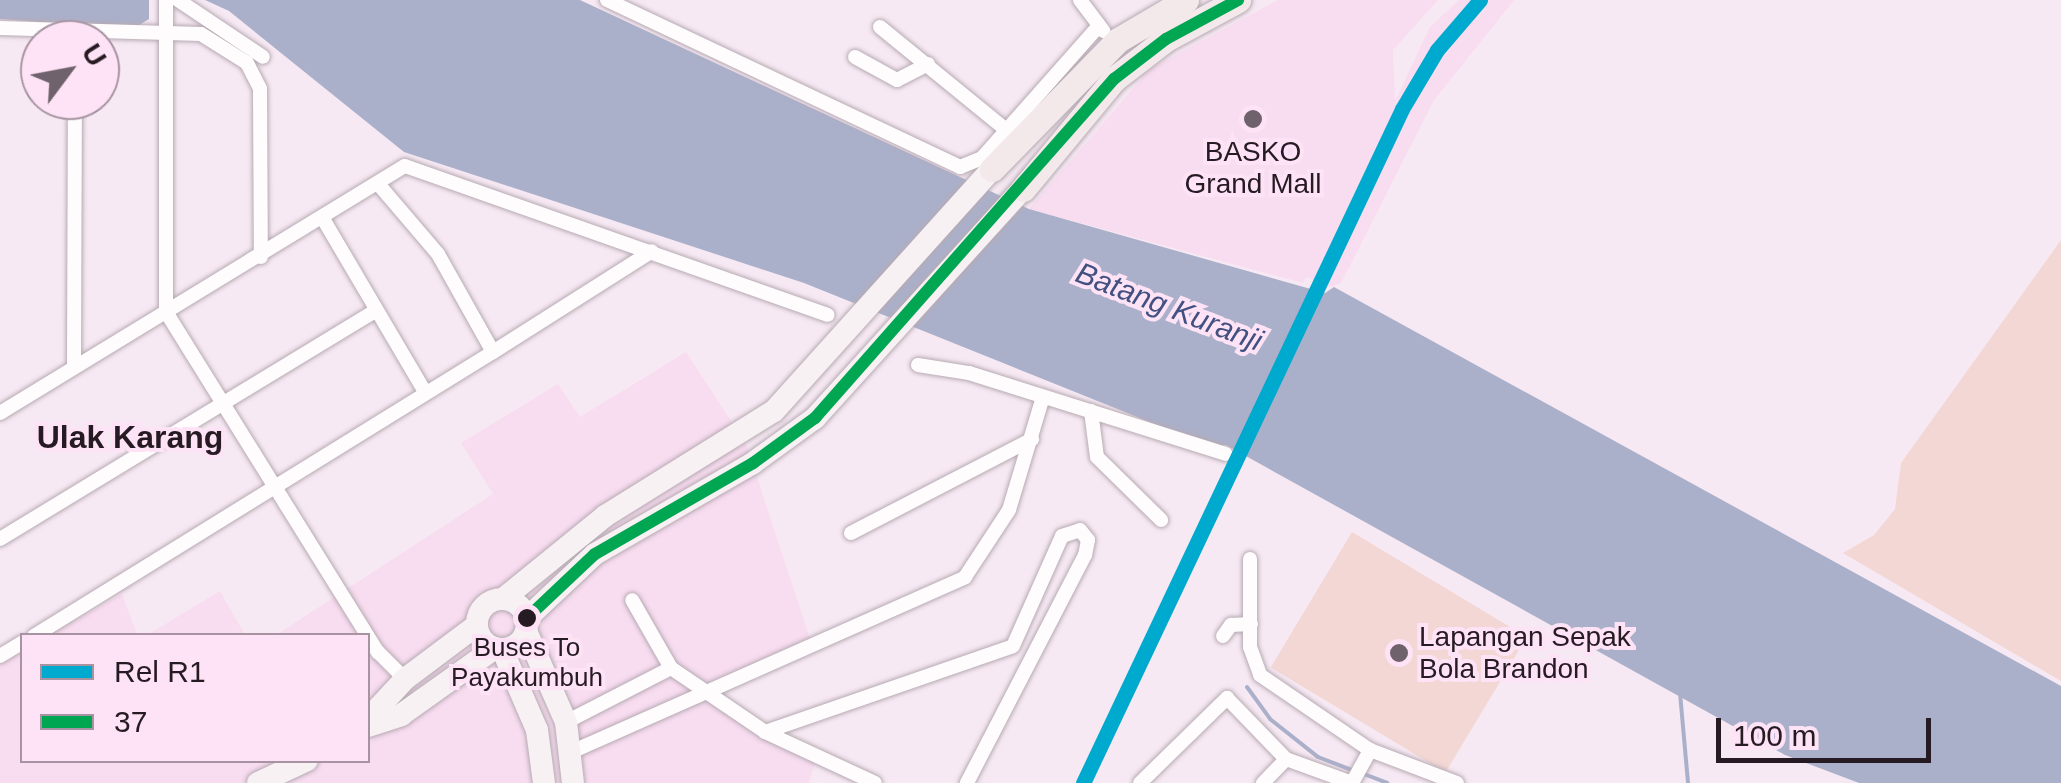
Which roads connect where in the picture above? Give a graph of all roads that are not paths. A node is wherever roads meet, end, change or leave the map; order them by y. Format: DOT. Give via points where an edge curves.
graph roads {
  1 [pos="166,0"];
  2 [pos="178,0"];
  3 [pos="607,0"];
  4 [pos="1080,0"];
  5 [pos="1186,0"];
  6 [pos="1238,0"];
  7 [pos="880,27"];
  8 [pos="165,34"];
  9 [pos="1108,34"];
  10 [pos="120,35"];
  11 [pos="263,57"];
  12 [pos="854,58"];
  13 [pos="928,64"];
  14 [pos="74,120"];
  15 [pos="1004,128"];
  16 [pos="992,169"];
  17 [pos="379,185"];
  18 [pos="1023,189"];
  19 [pos="322,217"];
  20 [pos="652,251"];
  21 [pos="261,257"];
  22 [pos="375,311"];
  23 [pos="166,312"];
  24 [pos="828,314"];
  25 [pos="492,352"];
  26 [pos="74,365"];
  27 [pos="918,365"];
  28 [pos="424,392"];
  29 [pos="1044,397"];
  30 [pos="221,399"];
  31 [pos="1091,411"];
  32 [pos="0,413"];
  33 [pos="1032,439"];
  34 [pos="1226,454"];
  35 [pos="276,487"];
  36 [pos="1161,520"];
  37 [pos="851,534"];
  38 [pos="0,539"];
  39 [pos="1250,558"];
  40 [pos="503,599"];
  41 [pos="632,600"];
  42 [pos="1251,624"];
  43 [pos="527,625"];
  44 [pos="477,626"];
  45 [pos="39,633"];
  46 [pos="366,633"];
  47 [pos="1223,636"];
  48 [pos="370,639"];
  49 [pos="1013,646"];
  50 [pos="498,649"];
  51 [pos="1028,656"];
  52 [pos="671,668"];
  53 [pos="405,679"];
  54 [pos="702,692"];
  55 [pos="370,716"];
  56 [pos="566,722"];
  57 [pos="370,725"];
  58 [pos="765,732"];
  59 [pos="1370,750"];
  60 [pos="571,752"];
  61 [pos="1286,759"];
  62 [pos="300,763"];
  63 [pos="258,783"];
  64 [pos="544,783"];
  65 [pos="574,783"];
  66 [pos="874,783"];
  67 [pos="967,783"];
  68 [pos="1140,783"];
  69 [pos="1263,783"];
  70 [pos="1457,783"];
  1 -- 8 [label="street"];
  2 -- 11 [label="street"];
  3 -- 15 [label="street" via="960,167 982,158"];
  4 -- 9 [label="street"];
  5 -- 9 [label="highway"];
  6 -- 18 [label="highway" via="1166,39 1114,79"];
  7 -- 13 [label="street"];
  8 -- 10 [label="street"];
  8 -- 21 [label="street" via="216,41 256,76"];
  8 -- 23 [label="street"];
  9 -- 15 [label="street"];
  9 -- 16 [label="highway"];
  12 -- 13 [label="street" via="897,80"];
  13 -- 15 [label="street"];
  14 -- 26 [label="street"];
  16 -- 40 [label="main road" via="774,412 605,516 530,570"];
  17 -- 19 [label="street"];
  17 -- 20 [label="street" via="406,166"];
  17 -- 25 [label="street" via="438,254"];
  18 -- 43 [label="main road" via="880,350 791,438 595,554"];
  19 -- 21 [label="street"];
  19 -- 22 [label="street"];
  20 -- 24 [label="street"];
  20 -- 25 [label="street"];
  21 -- 23 [label="street"];
  22 -- 28 [label="street"];
  22 -- 30 [label="street"];
  23 -- 26 [label="street"];
  23 -- 30 [label="street"];
  25 -- 28 [label="street"];
  26 -- 32 [label="street"];
  27 -- 29 [label="street"];
  28 -- 35 [label="street"];
  29 -- 31 [label="street"];
  29 -- 33 [label="street"];
  30 -- 35 [label="street"];
  30 -- 38 [label="street"];
  31 -- 34 [label="street"];
  31 -- 36 [label="street" via="1097,456"];
  33 -- 37 [label="street"];
  33 -- 54 [label="street" via="1008,510 965,578"];
  35 -- 45 [label="street"];
  35 -- 46 [label="street"];
  39 -- 42 [label="street"];
  40 -- 43 [label="main road" via="521,606"];
  40 -- 44 [label="main road" via="484,606"];
  41 -- 52 [label="street"];
  42 -- 47 [label="street" via="1232,624"];
  42 -- 59 [label="street" via="1252,662 1260,675"];
  43 -- 50 [label="main road"];
  43 -- 56 [label="main road"];
  44 -- 50 [label="main road"];
  44 -- 53 [label="main road"];
  48 -- 53 [label="street"];
  49 -- 51 [label="street"];
  49 -- 51 [label="street" via="1062,536 1080,530 1088,544 1085,555"];
  49 -- 58 [label="street"];
  50 -- 57 [label="main road" via="402,715"];
  50 -- 64 [label="main road" via="545,755"];
  51 -- 67 [label="street"];
  52 -- 54 [label="street"];
  52 -- 56 [label="street"];
  53 -- 55 [label="main road"];
  54 -- 58 [label="street"];
  54 -- 60 [label="street"];
  56 -- 60 [label="main road"];
  58 -- 66 [label="street"];
  59 -- 61 [label="street" via="1354,779"];
  59 -- 70 [label="street"];
  60 -- 65 [label="main road"];
  61 -- 68 [label="street" via="1227,698"];
  61 -- 69 [label="street"];
  62 -- 63 [label="main road"];
}
